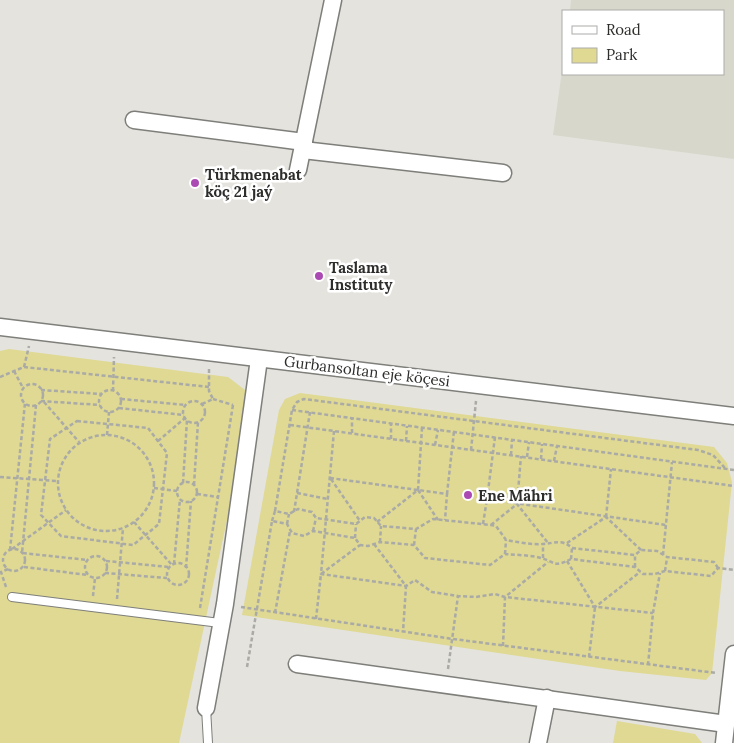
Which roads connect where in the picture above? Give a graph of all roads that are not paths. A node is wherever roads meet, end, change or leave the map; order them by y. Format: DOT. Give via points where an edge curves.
graph roads {
  1 [pos="333,0"];
  2 [pos="134,120"];
  3 [pos="303,146"];
  4 [pos="298,170"];
  5 [pos="503,173"];
  6 [pos="0,327"];
  7 [pos="259,358"];
  8 [pos="734,416"];
  9 [pos="12,597"];
  10 [pos="220,623"];
  11 [pos="734,654"];
  12 [pos="297,664"];
  13 [pos="547,698"];
  14 [pos="206,708"];
  15 [pos="726,724"];
  16 [pos="208,743"];
  17 [pos="538,743"];
  18 [pos="724,743"];
  1 -- 3 [label="street"];
  2 -- 3 [label="street"];
  3 -- 4 [label="street"];
  3 -- 5 [label="street"];
  6 -- 7 [label="street, Gurbansoltan eje köçesi"];
  7 -- 8 [label="street, Gurbansoltan eje köçesi"];
  7 -- 10 [label="street"];
  9 -- 10 [label="lane"];
  10 -- 14 [label="street"];
  11 -- 15 [label="street"];
  12 -- 13 [label="street"];
  13 -- 15 [label="street"];
  13 -- 17 [label="street"];
  14 -- 16 [label="lane"];
  15 -- 18 [label="street"];
}
